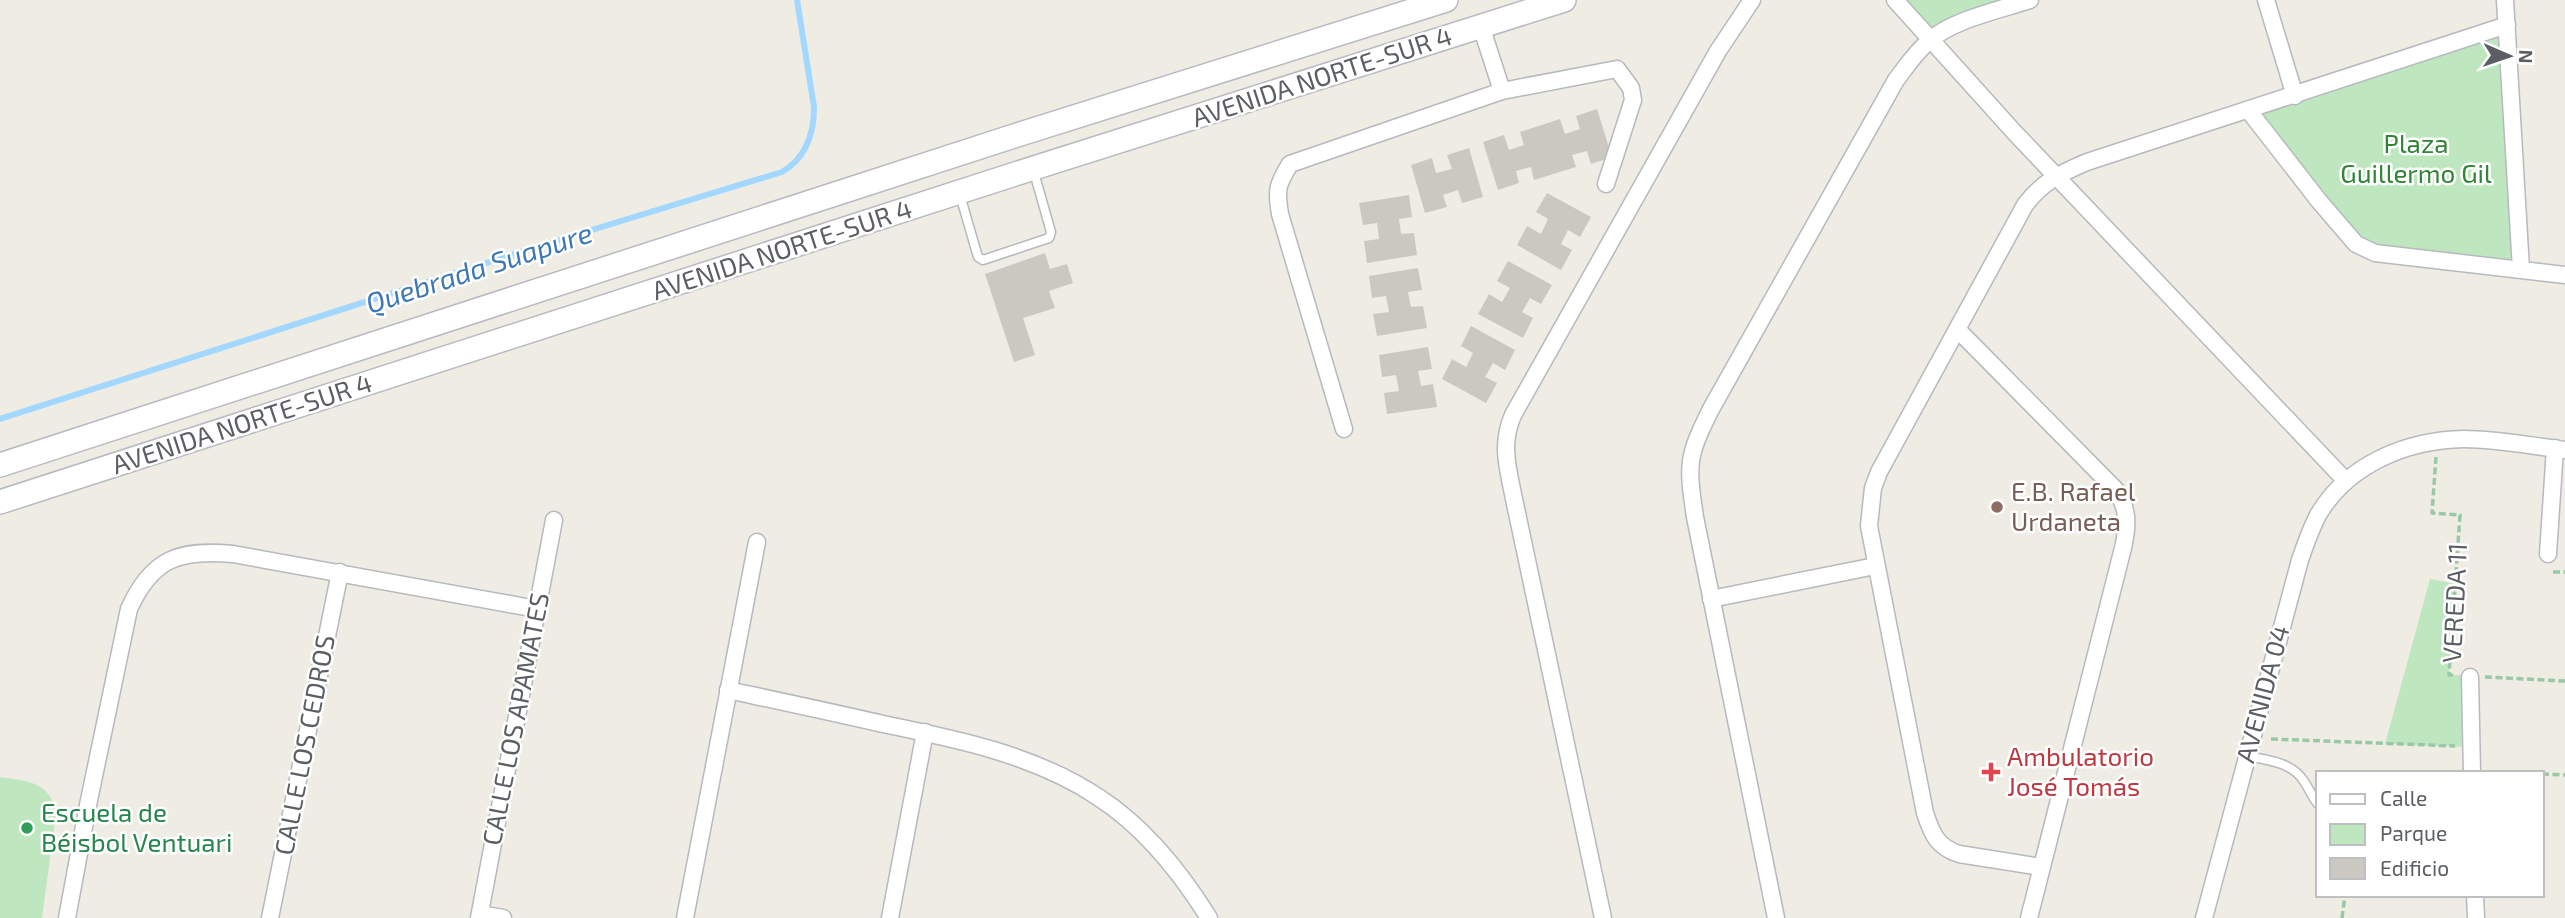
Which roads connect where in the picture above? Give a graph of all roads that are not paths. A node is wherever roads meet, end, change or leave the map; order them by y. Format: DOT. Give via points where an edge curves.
graph roads {
  1 [pos="1446,0"];
  2 [pos="1564,0"];
  3 [pos="1752,0"];
  4 [pos="1895,0"];
  5 [pos="2030,0"];
  6 [pos="2266,0"];
  7 [pos="2505,0"];
  8 [pos="2507,25"];
  9 [pos="1481,26"];
  10 [pos="1929,40"];
  11 [pos="1502,91"];
  12 [pos="2295,96"];
  13 [pos="2249,111"];
  14 [pos="1033,169"];
  15 [pos="2056,176"];
  16 [pos="1606,184"];
  17 [pos="959,192"];
  18 [pos="2521,269"];
  19 [pos="2565,275"];
  20 [pos="1958,330"];
  21 [pos="1344,429"];
  22 [pos="2560,449"];
  23 [pos="0,465"];
  24 [pos="2346,481"];
  25 [pos="0,502"];
  26 [pos="554,520"];
  27 [pos="757,542"];
  28 [pos="2547,554"];
  29 [pos="1875,566"];
  30 [pos="340,572"];
  31 [pos="1712,599"];
  32 [pos="537,609"];
  33 [pos="2470,677"];
  34 [pos="727,690"];
  35 [pos="925,733"];
  36 [pos="2247,756"];
  37 [pos="2472,771"];
  38 [pos="2316,801"];
  39 [pos="2041,867"];
  40 [pos="2475,897"];
  41 [pos="479,916"];
  42 [pos="67,918"];
  43 [pos="270,918"];
  44 [pos="503,918"];
  45 [pos="685,918"];
  46 [pos="890,918"];
  47 [pos="1209,918"];
  48 [pos="1602,918"];
  49 [pos="1776,918"];
  50 [pos="2029,918"];
  51 [pos="2204,918"];
  52 [pos="2476,918"];
  1 -- 23 [label="main road, AVENIDA NORTE-SUR 4"];
  2 -- 9 [label="main road, AVENIDA NORTE-SUR 4"];
  3 -- 48 [label="street" via="1590,276 1505,437"];
  4 -- 10 [label="street"];
  5 -- 10 [label="street" via="1963,22"];
  6 -- 12 [label="street"];
  7 -- 8 [label="street"];
  8 -- 12 [label="street"];
  8 -- 18 [label="street"];
  9 -- 11 [label="street"];
  9 -- 14 [label="main road, AVENIDA NORTE-SUR 4"];
  10 -- 15 [label="street"];
  10 -- 31 [label="street" via="1896,80 1695,442 1689,482"];
  11 -- 16 [label="street" via="1617,69 1631,88 1633,100"];
  11 -- 21 [label="street" via="1290,164 1279,182 1280,214"];
  12 -- 13 [label="street"];
  13 -- 15 [label="street"];
  13 -- 18 [label="street" via="2319,201 2364,249"];
  14 -- 17 [label="main road, AVENIDA NORTE-SUR 4"];
  14 -- 17 [label="lane" via="1049,237 983,260 978,257"];
  15 -- 20 [label="street" via="2025,205"];
  15 -- 24 [label="street"];
  17 -- 25 [label="main road, AVENIDA NORTE-SUR 4"];
  18 -- 19 [label="street"];
  20 -- 29 [label="street" via="1873,488 1869,526"];
  20 -- 39 [label="street" via="2115,489 2127,518"];
  22 -- 24 [label="street, AVENIDA 04" via="2466,439 2437,441 2381,458"];
  22 -- 28 [label="street"];
  24 -- 36 [label="street, AVENIDA 04" via="2319,515 2300,560"];
  26 -- 32 [label="street, CALLE LOS APAMATES"];
  27 -- 34 [label="street"];
  29 -- 31 [label="street"];
  29 -- 39 [label="street" via="1925,813 1938,844 1959,855"];
  30 -- 32 [label="street"];
  30 -- 42 [label="street" via="233,554 192,552 176,556 150,574 129,609"];
  30 -- 43 [label="street, CALLE LOS CEDROS"];
  31 -- 49 [label="street"];
  32 -- 41 [label="street, CALLE LOS APAMATES"];
  33 -- 37 [label="street, VEREDA 11"];
  34 -- 35 [label="street"];
  34 -- 45 [label="street"];
  35 -- 46 [label="street"];
  35 -- 47 [label="street" via="1015,757 1098,797 1156,849"];
  36 -- 38 [label="lane" via="2292,769"];
  36 -- 51 [label="street, AVENIDA 04"];
  39 -- 50 [label="street"];
  40 -- 52 [label="street"];
  41 -- 44 [label="street"];
}
